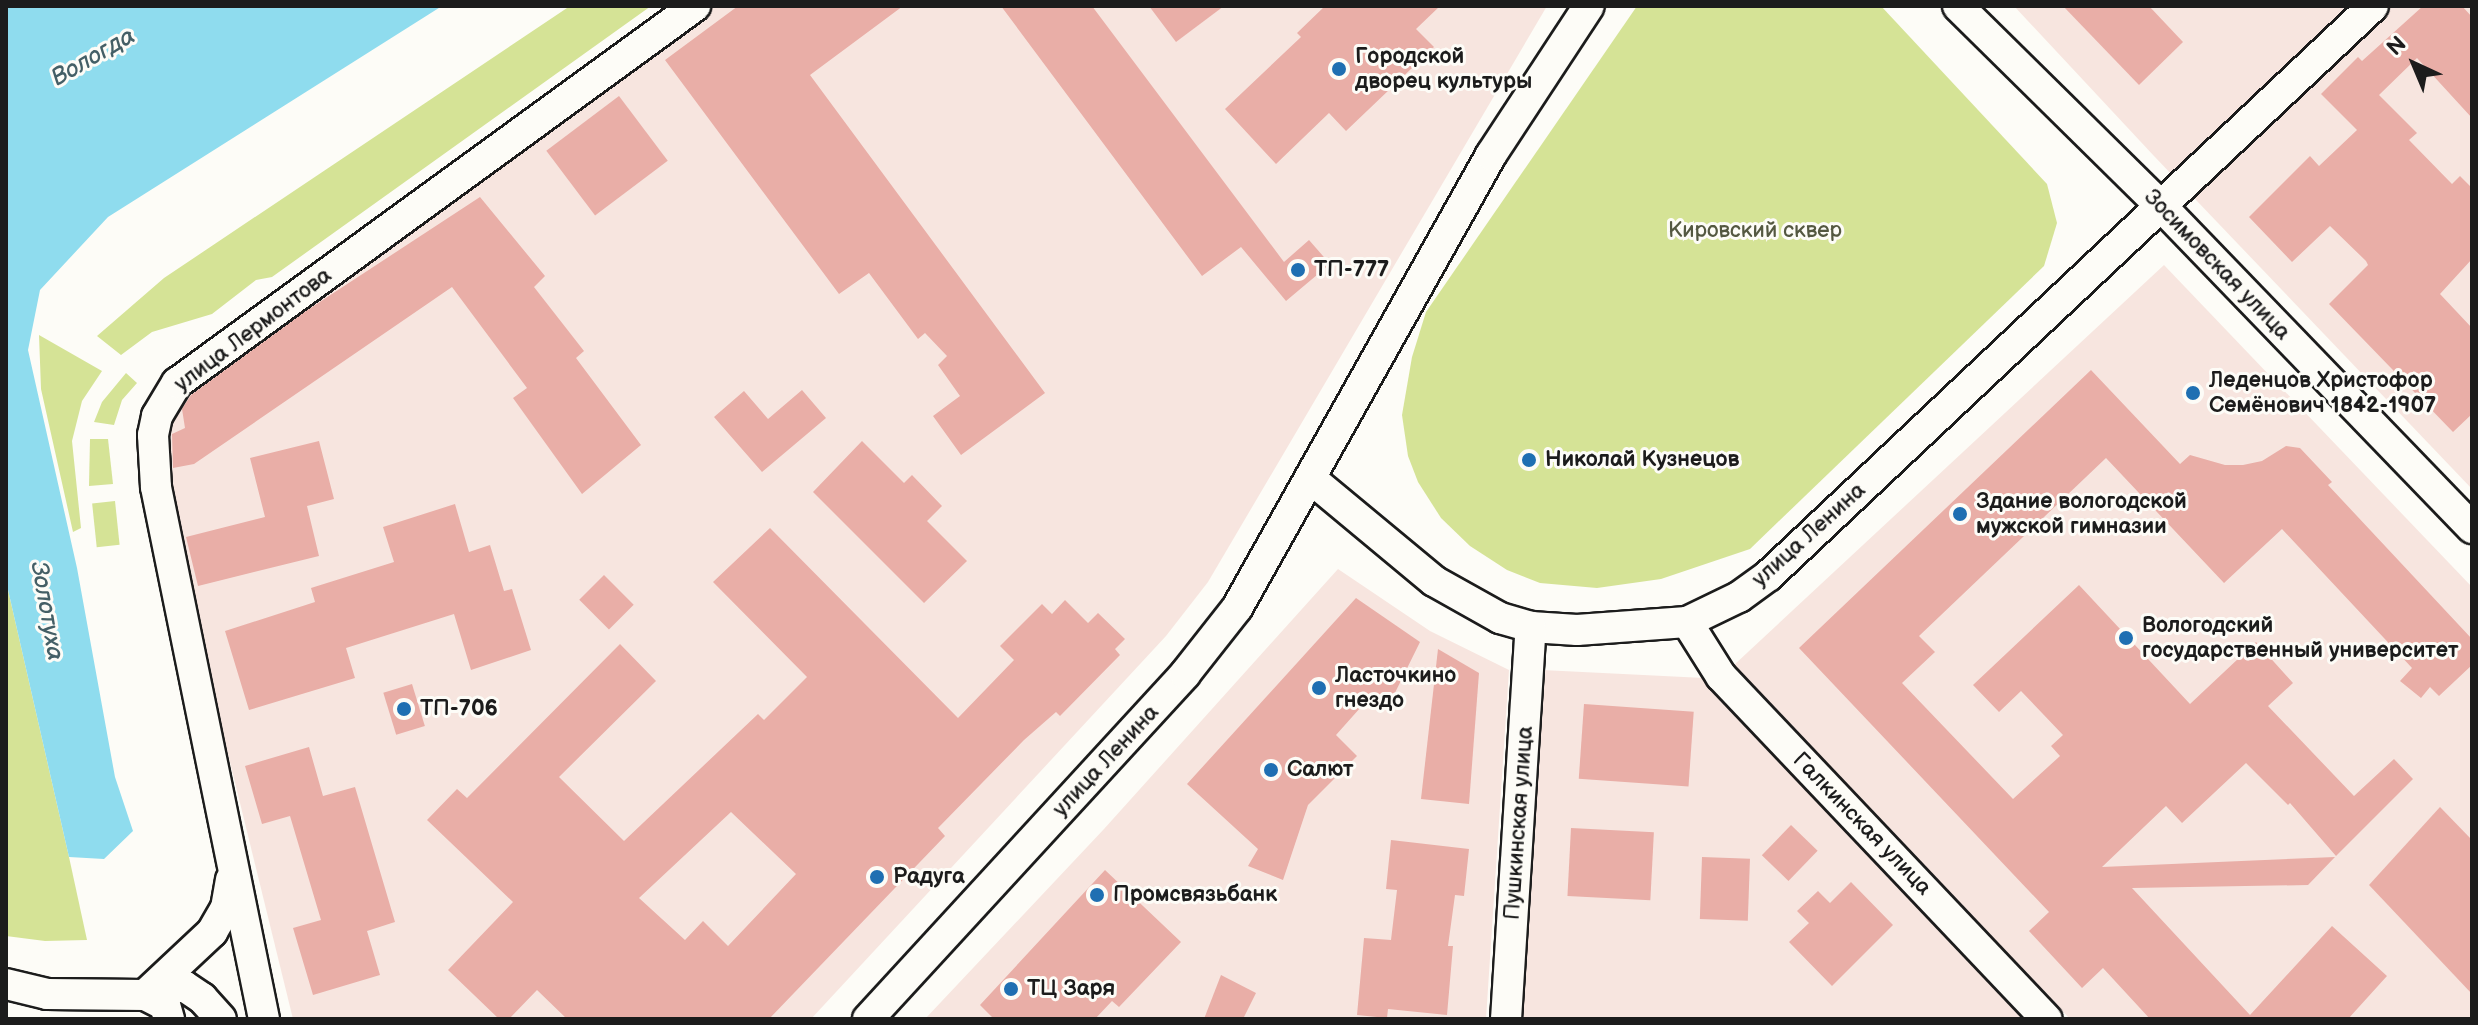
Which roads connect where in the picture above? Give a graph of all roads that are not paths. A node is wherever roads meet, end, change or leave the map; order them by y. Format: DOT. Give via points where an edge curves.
graph roads {
  1 [pos="695,6"];
  2 [pos="1589,6"];
  3 [pos="1958,6"];
  4 [pos="2373,6"];
  5 [pos="2163,208"];
  6 [pos="1310,478"];
  7 [pos="2472,528"];
  8 [pos="1687,622"];
  9 [pos="1531,627"];
  10 [pos="232,873"];
  11 [pos="253,964"];
  12 [pos="6,984"];
  13 [pos="145,995"];
  14 [pos="211,1016"];
  15 [pos="169,1019"];
  16 [pos="264,1019"];
  17 [pos="868,1019"];
  18 [pos="1506,1019"];
  19 [pos="2047,1019"];
  1 -- 10 [label="street, улица Лермонтова" via="177,383 157,416 153,435 164,525"];
  2 -- 6 [label="street, улица Ленина" via="1491,155"];
  3 -- 5 [label="street, Зосимовская улица"];
  4 -- 5 [label="street, улица Ленина"];
  5 -- 7 [label="street, Зосимовская улица"];
  5 -- 8 [label="street, улица Ленина" via="1768,576"];
  6 -- 9 [label="street, улица Ленина" via="1434,581 1500,618"];
  6 -- 17 [label="street, улица Ленина" via="1237,608 1185,674"];
  8 -- 9 [label="street, улица Ленина" via="1577,630"];
  8 -- 19 [label="street, Галкинская улица" via="1721,676"];
  9 -- 18 [label="street, Пушкинская улица"];
  10 -- 11 [label="street, улица Лермонтова"];
  10 -- 13 [label="street, улица Лермонтова" via="226,908 212,932"];
  11 -- 14 [label="street" via="246,982"];
  11 -- 16 [label="street, улица Лермонтова"];
  12 -- 13 [label="street" via="47,994"];
  13 -- 14 [label="street" via="184,986"];
  13 -- 15 [label="street" via="165,1005"];
}
